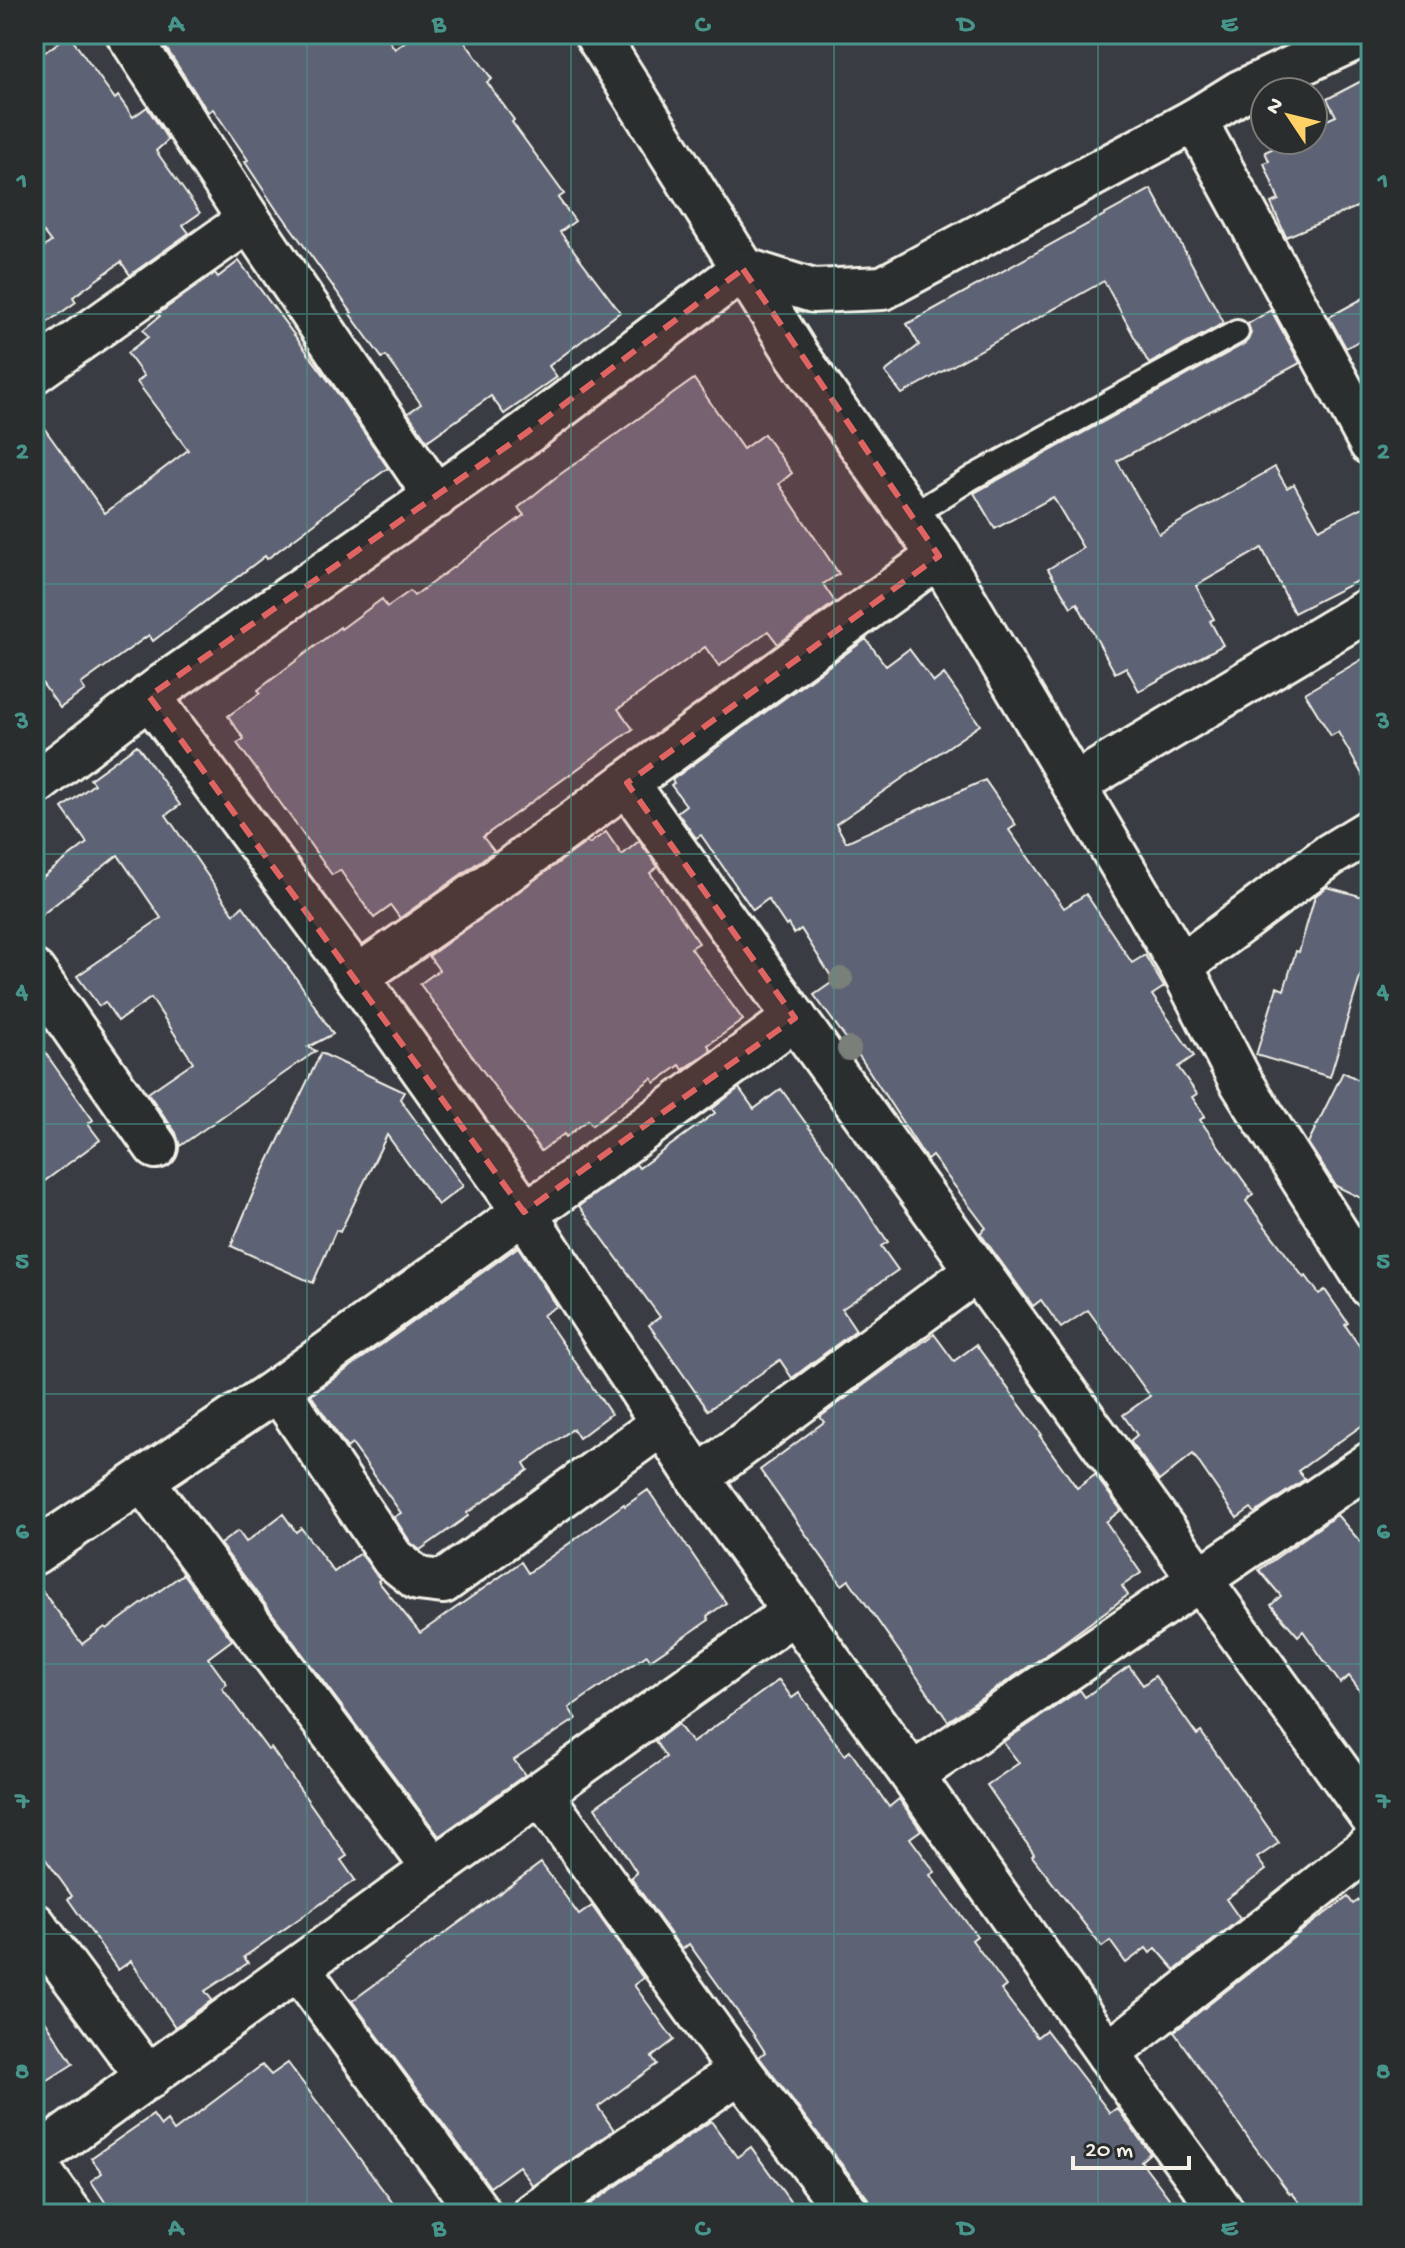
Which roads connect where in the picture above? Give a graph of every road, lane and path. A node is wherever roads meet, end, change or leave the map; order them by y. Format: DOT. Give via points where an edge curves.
graph roads {
  1 [pos="128,34"];
  2 [pos="596,34"];
  3 [pos="1365,34"];
  4 [pos="1195,120"];
  5 [pos="249,220"];
  6 [pos="743,269"];
  7 [pos="1237,332"];
  8 [pos="34,372"];
  9 [pos="1371,444"];
  10 [pos="436,497"];
  11 [pos="911,516"];
  12 [pos="939,556"];
  13 [pos="1371,608"];
  14 [pos="149,696"];
  15 [pos="627,783"];
  16 [pos="34,785"];
  17 [pos="1074,785"];
  18 [pos="1371,830"];
  19 [pos="1181,966"];
  20 [pos="34,972"];
  21 [pos="357,977"];
  22 [pos="795,1018"];
  23 [pos="156,1147"];
  24 [pos="524,1212"];
  25 [pos="976,1271"];
  26 [pos="1371,1287"];
  27 [pos="278,1389"];
  28 [pos="662,1424"];
  29 [pos="1371,1463"];
  30 [pos="698,1478"];
  31 [pos="143,1481"];
  32 [pos="34,1553"];
  33 [pos="1199,1579"];
  34 [pos="794,1612"];
  35 [pos="912,1775"];
  36 [pos="541,1794"];
  37 [pos="1371,1816"];
  38 [pos="1371,1845"];
  39 [pos="434,1869"];
  40 [pos="34,1924"];
  41 [pos="299,1969"];
  42 [pos="1108,2054"];
  43 [pos="740,2071"];
  44 [pos="148,2078"];
  45 [pos="34,2161"];
  46 [pos="71,2214"];
  47 [pos="480,2214"];
  48 [pos="534,2214"];
  49 [pos="849,2214"];
  50 [pos="1224,2214"];
  1 -- 5 [label="street"];
  2 -- 6 [label="street"];
  3 -- 4 [label="street" via="1240,92"];
  4 -- 6 [label="street" via="883,288 813,291"];
  4 -- 9 [label="street"];
  5 -- 8 [label="street"];
  5 -- 10 [label="street"];
  6 -- 10 [label="street"];
  6 -- 11 [label="street"];
  7 -- 11 [label="lane"];
  10 -- 14 [label="street"];
  11 -- 12 [label="street"];
  12 -- 15 [label="street"];
  12 -- 17 [label="street"];
  13 -- 17 [label="street"];
  14 -- 16 [label="street"];
  14 -- 21 [label="street"];
  15 -- 21 [label="street"];
  15 -- 22 [label="street"];
  17 -- 19 [label="street"];
  18 -- 19 [label="street"];
  19 -- 26 [label="street" via="1240,1080"];
  20 -- 23 [label="street"];
  21 -- 24 [label="street"];
  22 -- 24 [label="street"];
  22 -- 25 [label="street"];
  24 -- 27 [label="street"];
  24 -- 28 [label="street"];
  25 -- 30 [label="street"];
  25 -- 33 [label="street"];
  27 -- 28 [label="street" via="393,1559 418,1579 443,1582"];
  27 -- 31 [label="street"];
  28 -- 30 [label="street"];
  29 -- 33 [label="street"];
  30 -- 34 [label="street"];
  31 -- 32 [label="street"];
  31 -- 39 [label="street"];
  33 -- 35 [label="street"];
  33 -- 37 [label="street"];
  34 -- 35 [label="street"];
  34 -- 36 [label="street"];
  35 -- 42 [label="street"];
  36 -- 39 [label="street"];
  36 -- 43 [label="street"];
  38 -- 42 [label="street"];
  39 -- 41 [label="street"];
  40 -- 44 [label="street"];
  41 -- 44 [label="street"];
  41 -- 47 [label="street"];
  42 -- 50 [label="street"];
  43 -- 48 [label="street"];
  43 -- 49 [label="street"];
  44 -- 45 [label="street"];
  45 -- 46 [label="street"];
}
